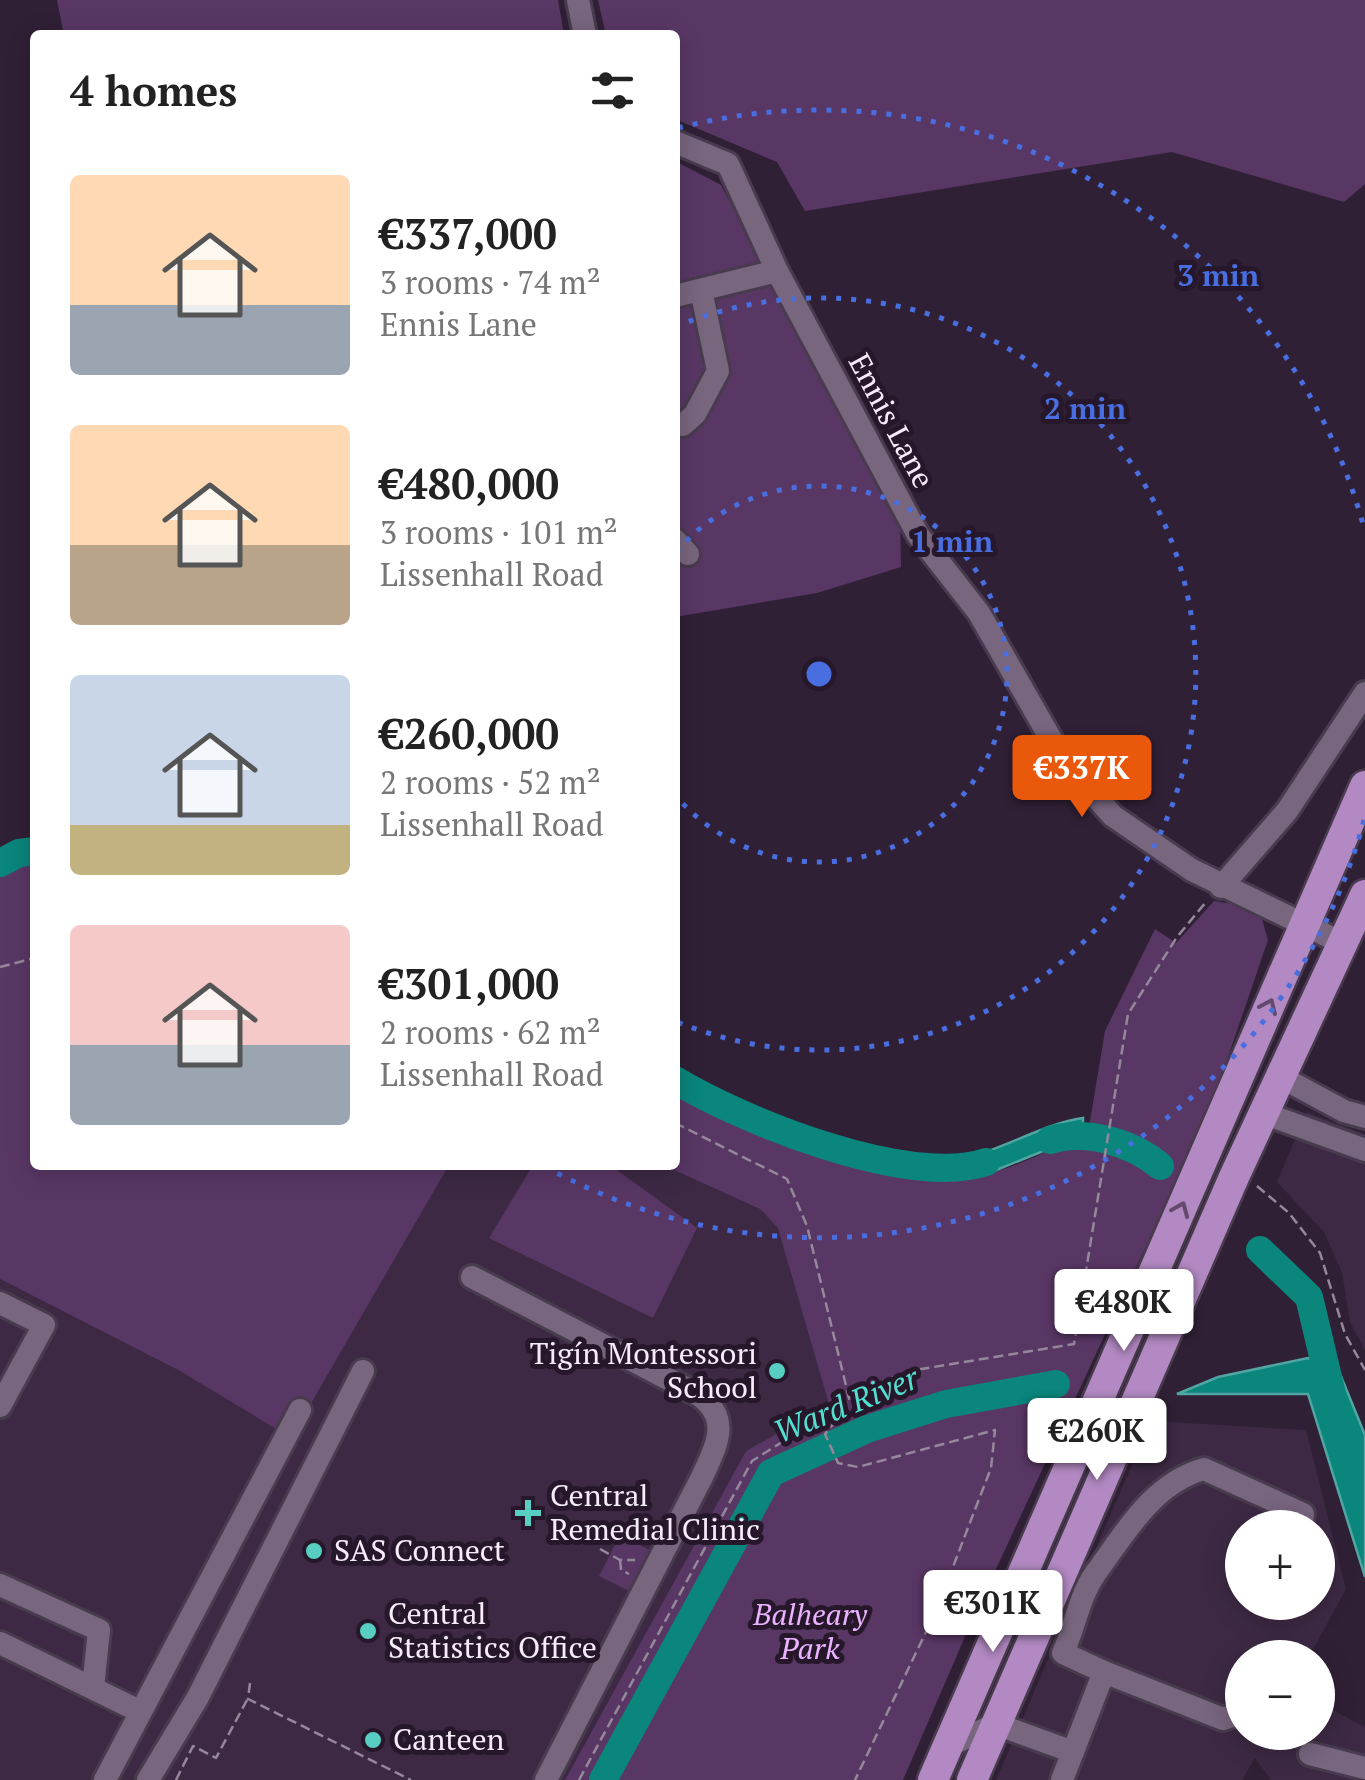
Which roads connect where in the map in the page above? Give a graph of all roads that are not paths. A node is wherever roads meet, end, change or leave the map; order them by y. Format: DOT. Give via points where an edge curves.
graph roads {
  1 [pos="578,0"];
  2 [pos="584,30"];
  3 [pos="680,144"];
  4 [pos="777,271"];
  5 [pos="701,290"];
  6 [pos="680,295"];
  7 [pos="680,424"];
  8 [pos="1365,693"];
  9 [pos="1365,786"];
  10 [pos="1221,887"];
  11 [pos="1365,895"];
  12 [pos="1305,924"];
  13 [pos="1344,944"];
  14 [pos="1244,1061"];
  15 [pos="1279,1076"];
  16 [pos="1262,1113"];
  17 [pos="1365,1117"];
  18 [pos="1365,1150"];
  19 [pos="472,1277"];
  20 [pos="0,1302"];
  21 [pos="364,1371"];
  22 [pos="0,1406"];
  23 [pos="300,1410"];
  24 [pos="287,1434"];
  25 [pos="324,1453"];
  26 [pos="1294,1510"];
  27 [pos="0,1585"];
  28 [pos="0,1643"];
  29 [pos="1104,1672"];
  30 [pos="93,1688"];
  31 [pos="138,1710"];
  32 [pos="1225,1719"];
  33 [pos="996,1724"];
  34 [pos="948,1746"];
  35 [pos="1073,1752"];
  36 [pos="1310,1754"];
  37 [pos="1365,1768"];
  38 [pos="104,1780"];
  39 [pos="148,1780"];
  40 [pos="546,1780"];
  41 [pos="934,1780"];
  42 [pos="972,1780"];
  43 [pos="1062,1780"];
  1 -- 2 [label="street"];
  3 -- 4 [label="street, Ennis Lane" via="728,164"];
  4 -- 5 [label="street"];
  4 -- 10 [label="street, Ennis Lane" via="918,535 979,614 1064,762 1113,816"];
  5 -- 6 [label="street"];
  5 -- 7 [label="street" via="718,371 695,414"];
  8 -- 10 [label="street" via="1287,811"];
  9 -- 12 [label="main road"];
  10 -- 12 [label="street, Ennis Lane"];
  11 -- 13 [label="main road"];
  12 -- 13 [label="street, Ennis Lane"];
  14 -- 12 [label="main road, one-way"];
  13 -- 15 [label="main road"];
  14 -- 15 [label="main road"];
  34 -- 14 [label="main road, one-way"];
  15 -- 16 [label="main road"];
  15 -- 17 [label="street"];
  16 -- 18 [label="street"];
  16 -- 33 [label="main road"];
  19 -- 40 [label="street" via="699,1396 720,1420 703,1475"];
  20 -- 22 [label="street" via="44,1325"];
  21 -- 25 [label="street"];
  23 -- 24 [label="street"];
  24 -- 25 [label="street"];
  24 -- 31 [label="street"];
  25 -- 39 [label="street" via="198,1698"];
  26 -- 29 [label="street" via="1204,1469 1154,1493 1094,1575 1063,1653"];
  27 -- 30 [label="street" via="99,1630"];
  28 -- 30 [label="street"];
  29 -- 32 [label="street"];
  29 -- 35 [label="street"];
  30 -- 31 [label="street"];
  31 -- 38 [label="street"];
  33 -- 34 [label="street"];
  33 -- 35 [label="street"];
  33 -- 42 [label="main road"];
  34 -- 41 [label="main road"];
  35 -- 43 [label="street"];
  36 -- 37 [label="street"];
}
